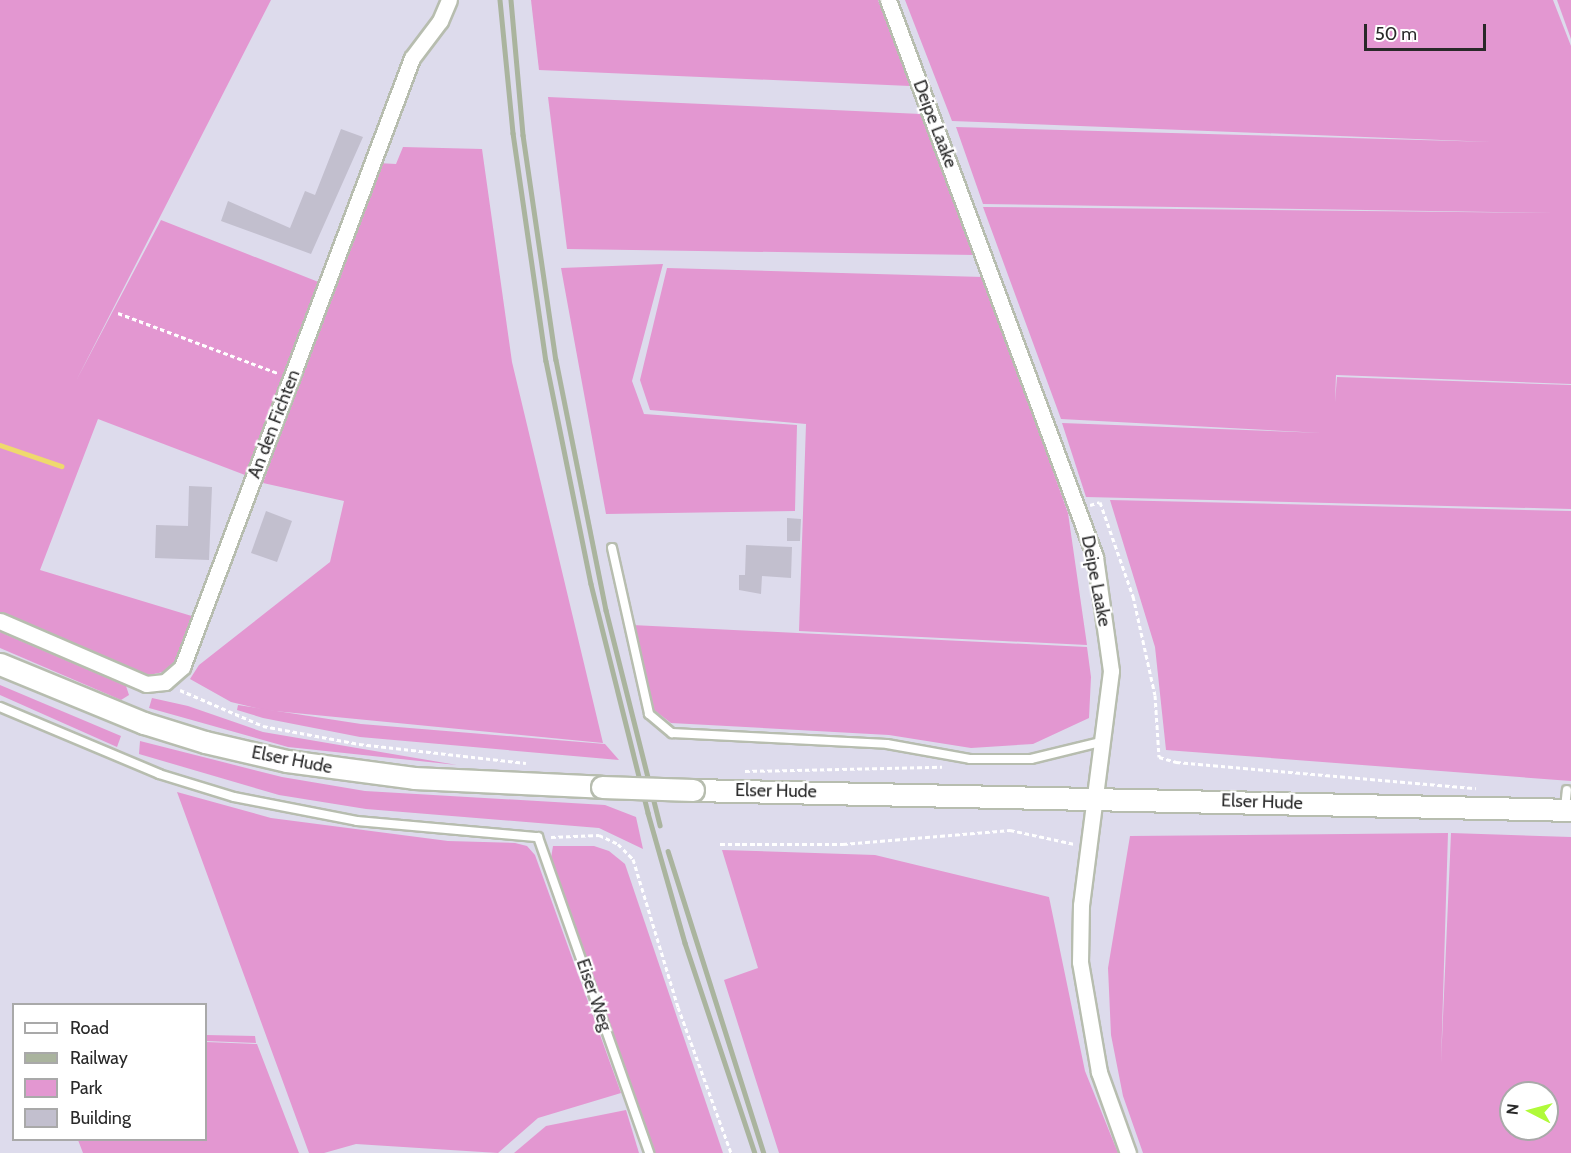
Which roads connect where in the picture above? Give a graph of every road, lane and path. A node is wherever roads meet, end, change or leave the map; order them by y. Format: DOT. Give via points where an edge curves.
graph roads {
  1 [pos="449,0"];
  2 [pos="888,0"];
  3 [pos="118,313"];
  4 [pos="291,378"];
  5 [pos="1079,508"];
  6 [pos="612,548"];
  7 [pos="0,621"];
  8 [pos="0,664"];
  9 [pos="165,682"];
  10 [pos="0,707"];
  11 [pos="1100,742"];
  12 [pos="970,759"];
  13 [pos="530,764"];
  14 [pos="736,772"];
  15 [pos="1482,788"];
  16 [pos="1095,797"];
  17 [pos="1568,803"];
  18 [pos="538,837"];
  19 [pos="720,843"];
  20 [pos="1088,847"];
  21 [pos="650,1153"];
  22 [pos="731,1153"];
  23 [pos="1128,1153"];
  1 -- 4 [label="street, An den Fichten" via="440,21 412,58"];
  2 -- 5 [label="street, Deipe Laake"];
  3 -- 4 [label="path"];
  4 -- 9 [label="street, An den Fichten" via="182,667"];
  5 -- 11 [label="street, Deipe Laake" via="1095,557 1112,671"];
  5 -- 15 [label="path" via="1100,502 1133,596 1155,695 1159,757 1176,762"];
  6 -- 12 [label="lane" via="649,714 663,729 682,735 887,744"];
  7 -- 9 [label="street" via="146,684"];
  8 -- 16 [label="street, Elser Hude, bridge" via="61,692 205,742 287,761 414,778 693,790"];
  9 -- 13 [label="path" via="226,713 263,726 359,744"];
  10 -- 18 [label="lane" via="159,774 234,797 357,821"];
  11 -- 12 [label="lane" via="1031,759"];
  11 -- 16 [label="street, Deipe Laake"];
  12 -- 14 [label="path" via="961,767"];
  16 -- 17 [label="street, Elser Hude"];
  16 -- 20 [label="street, Deipe Laake"];
  18 -- 21 [label="lane, Eiser Weg"];
  18 -- 22 [label="path" via="599,835 618,844 633,859 678,1006"];
  19 -- 20 [label="path" via="843,844 1011,830"];
  20 -- 23 [label="street, Deipe Laake" via="1080,962 1099,1072"];
}
